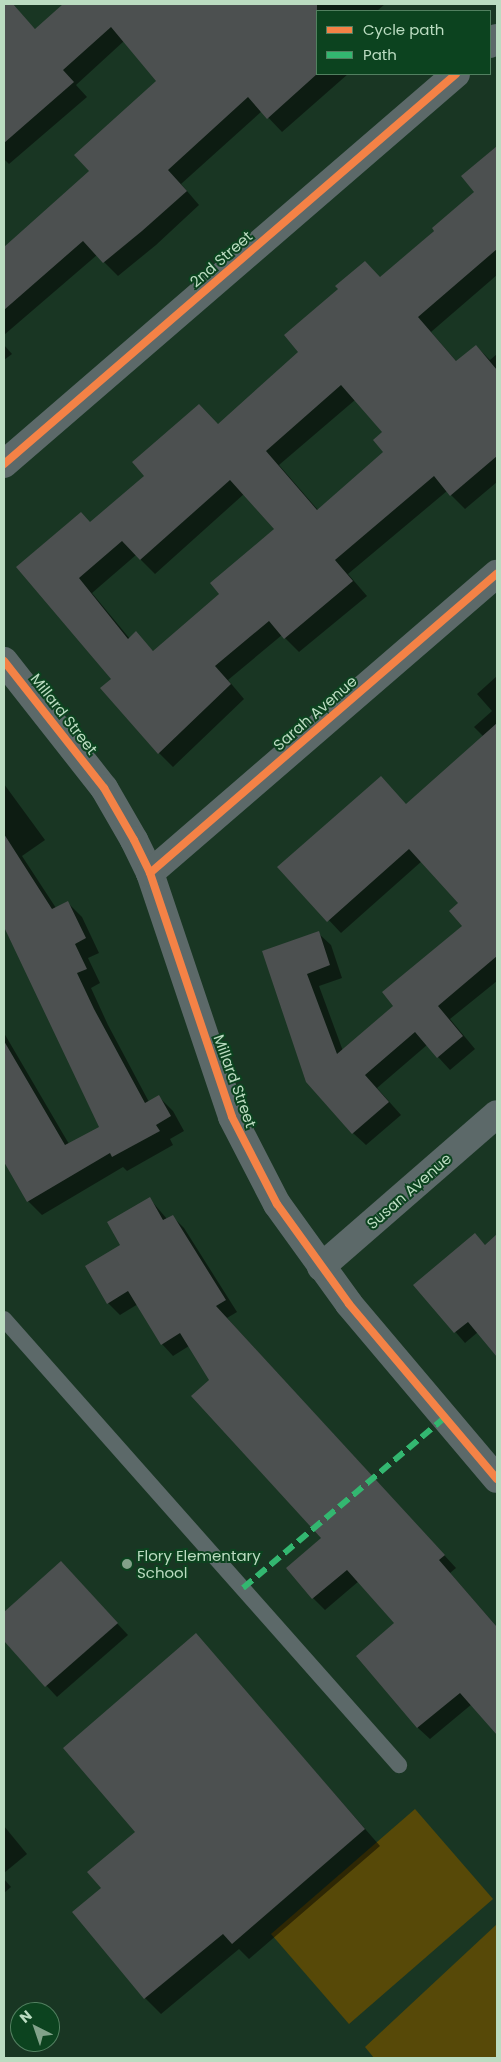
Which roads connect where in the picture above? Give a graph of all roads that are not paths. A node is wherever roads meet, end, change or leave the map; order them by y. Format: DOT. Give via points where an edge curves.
graph roads {
  1 [pos="455,75"];
  2 [pos="4,464"];
  3 [pos="497,574"];
  4 [pos="4,661"];
  5 [pos="150,874"];
  6 [pos="497,1114"];
  7 [pos="321,1267"];
  8 [pos="4,1319"];
  9 [pos="497,1479"];
  10 [pos="399,1765"];
  1 -- 2 [label="street, 2nd Street"];
  3 -- 5 [label="street, Sarah Avenue"];
  4 -- 5 [label="street, Millard Street" via="104,788"];
  5 -- 7 [label="street, Millard Street" via="232,1117 277,1204"];
  6 -- 7 [label="street, Susan Avenue"];
  7 -- 9 [label="street, Millard Street"];
  8 -- 10 [label="lane"];
}
